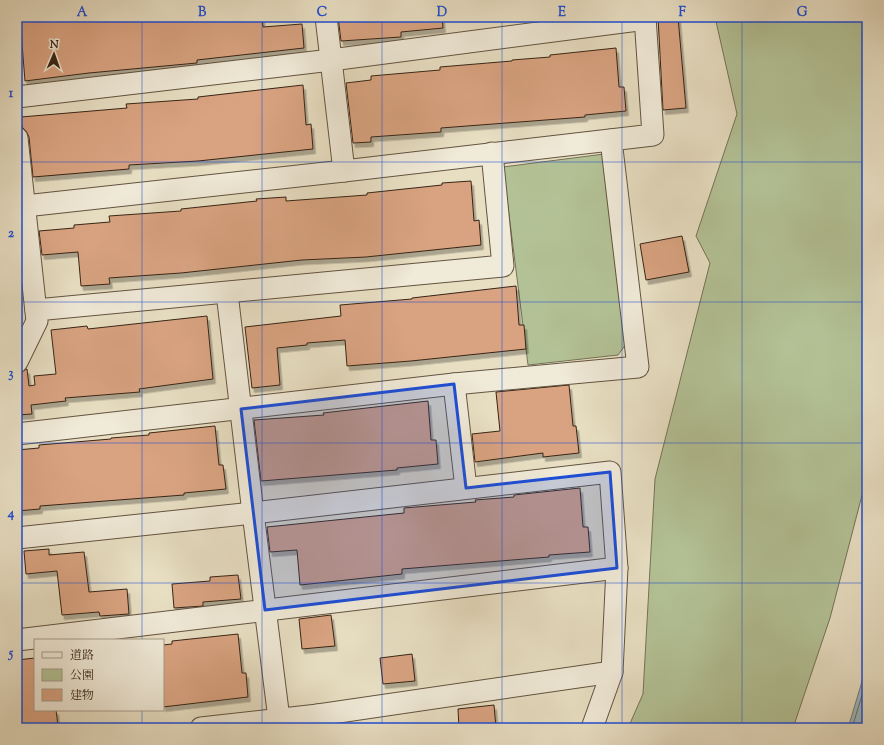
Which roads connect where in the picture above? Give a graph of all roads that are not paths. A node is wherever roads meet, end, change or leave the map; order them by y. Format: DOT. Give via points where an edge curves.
graph roads {
  1 [pos="326,17"];
  2 [pos="646,18"];
  3 [pos="331,60"];
  4 [pos="17,97"];
  5 [pos="17,138"];
  6 [pos="611,140"];
  7 [pos="492,153"];
  8 [pos="344,171"];
  9 [pos="19,174"];
  10 [pos="25,206"];
  11 [pos="227,293"];
  12 [pos="36,310"];
  13 [pos="17,362"];
  14 [pos="454,384"];
  15 [pos="241,409"];
  16 [pos="17,434"];
  17 [pos="466,488"];
  18 [pos="253,513"];
  19 [pos="17,538"];
  20 [pos="617,568"];
  21 [pos="265,610"];
  22 [pos="17,640"];
  23 [pos="612,672"];
  24 [pos="279,719"];
  25 [pos="319,722"];
  26 [pos="201,728"];
  27 [pos="592,728"];
  1 -- 3 [label="street"];
  2 -- 3 [label="street"];
  2 -- 6 [label="street" via="653,135"];
  3 -- 4 [label="street"];
  3 -- 8 [label="street"];
  5 -- 9 [label="street"];
  6 -- 7 [label="street"];
  6 -- 14 [label="street" via="638,367"];
  7 -- 8 [label="street"];
  7 -- 11 [label="street" via="504,266"];
  8 -- 10 [label="street"];
  9 -- 10 [label="street"];
  10 -- 12 [label="street"];
  11 -- 12 [label="street"];
  11 -- 15 [label="street"];
  12 -- 13 [label="street" via="37,321"];
  14 -- 15 [label="street"];
  14 -- 17 [label="street"];
  15 -- 16 [label="street"];
  15 -- 18 [label="street"];
  17 -- 18 [label="street"];
  17 -- 20 [label="street" via="610,472"];
  18 -- 19 [label="street"];
  18 -- 21 [label="street"];
  20 -- 21 [label="street"];
  20 -- 23 [label="street"];
  21 -- 22 [label="street"];
  21 -- 24 [label="street"];
  23 -- 25 [label="street"];
  23 -- 27 [label="street"];
  24 -- 25 [label="street"];
  24 -- 26 [label="street"];
}
